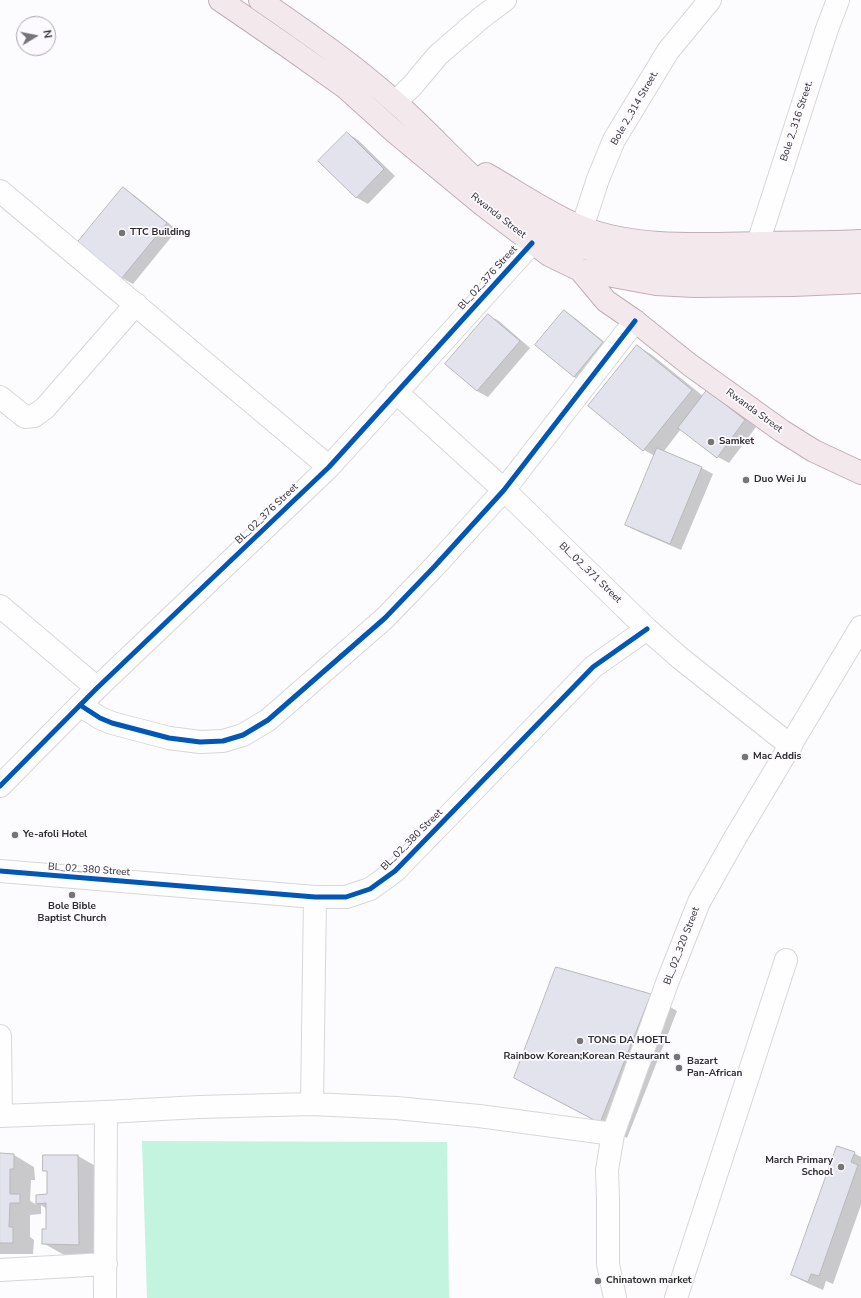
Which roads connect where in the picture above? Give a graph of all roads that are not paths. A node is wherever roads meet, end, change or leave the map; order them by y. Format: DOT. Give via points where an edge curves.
graph roads {
  1 [pos="220,0"];
  2 [pos="260,0"];
  3 [pos="505,0"];
  4 [pos="710,0"];
  5 [pos="838,0"];
  6 [pos="395,102"];
  7 [pos="466,169"];
  8 [pos="0,191"];
  9 [pos="582,228"];
  10 [pos="861,241"];
  11 [pos="532,243"];
  12 [pos="758,243"];
  13 [pos="861,261"];
  14 [pos="580,270"];
  15 [pos="861,282"];
  16 [pos="136,304"];
  17 [pos="635,321"];
  18 [pos="396,392"];
  19 [pos="0,398"];
  20 [pos="329,467"];
  21 [pos="861,473"];
  22 [pos="504,490"];
  23 [pos="0,606"];
  24 [pos="861,627"];
  25 [pos="647,629"];
  26 [pos="96,688"];
  27 [pos="80,705"];
  28 [pos="791,746"];
  29 [pos="0,786"];
  30 [pos="0,871"];
  31 [pos="315,897"];
  32 [pos="786,960"];
  33 [pos="0,1036"];
  34 [pos="312,1104"];
  35 [pos="106,1112"];
  36 [pos="0,1116"];
  37 [pos="613,1134"];
  38 [pos="106,1264"];
  39 [pos="0,1270"];
  40 [pos="105,1298"];
  41 [pos="615,1298"];
  42 [pos="676,1298"];
  1 -- 11 [label="main road, Rwanda Street" via="346,88 397,134"];
  2 -- 6 [label="main road" via="324,44"];
  3 -- 6 [label="street" via="438,55"];
  4 -- 9 [label="street, Bole 2_314 Street." via="668,51 614,140"];
  5 -- 12 [label="street, Bole 2_316 Street."];
  6 -- 7 [label="main road"];
  7 -- 9 [label="main road" via="486,174 547,211"];
  7 -- 13 [label="main road" via="511,210 545,232 594,251 632,259 684,265"];
  8 -- 16 [label="street"];
  9 -- 12 [label="main road" via="613,237 657,243"];
  10 -- 12 [label="main road"];
  11 -- 14 [label="main road, Rwanda Street" via="549,255"];
  11 -- 18 [label="street, BL_02_376 Street"];
  14 -- 15 [label="main road" via="656,284 694,286"];
  14 -- 17 [label="main road, Rwanda Street" via="606,301"];
  16 -- 19 [label="street" via="44,408 34,416 25,417"];
  16 -- 20 [label="street"];
  17 -- 21 [label="main road, Rwanda Street" via="690,365 782,431 814,452"];
  17 -- 22 [label="street"];
  18 -- 20 [label="street, BL_02_376 Street"];
  18 -- 22 [label="street, BL_02_371 Street"];
  20 -- 26 [label="street, BL_02_376 Street"];
  22 -- 25 [label="street, BL_02_371 Street"];
  22 -- 27 [label="street" via="385,618 268,720 243,735 223,741 200,742 169,738 112,723"];
  23 -- 26 [label="street"];
  24 -- 28 [label="street, BL_02_320 Street"];
  25 -- 28 [label="street, BL_02_371 Street"];
  25 -- 31 [label="street, BL_02_380 Street" via="593,667 395,871 370,889 346,897"];
  26 -- 27 [label="street, BL_02_376 Street"];
  27 -- 29 [label="street, BL_02_376 Street"];
  28 -- 37 [label="street, BL_02_320 Street" via="699,902 667,982"];
  30 -- 31 [label="street, BL_02_380 Street"];
  31 -- 34 [label="street"];
  32 -- 42 [label="street"];
  33 -- 36 [label="street"];
  34 -- 35 [label="street"];
  34 -- 37 [label="street" via="396,1108 479,1116"];
  35 -- 36 [label="street"];
  35 -- 38 [label="street"];
  37 -- 41 [label="street, BL_02_320 Street" via="606,1170 608,1264"];
  38 -- 39 [label="street"];
  38 -- 40 [label="street"];
}
